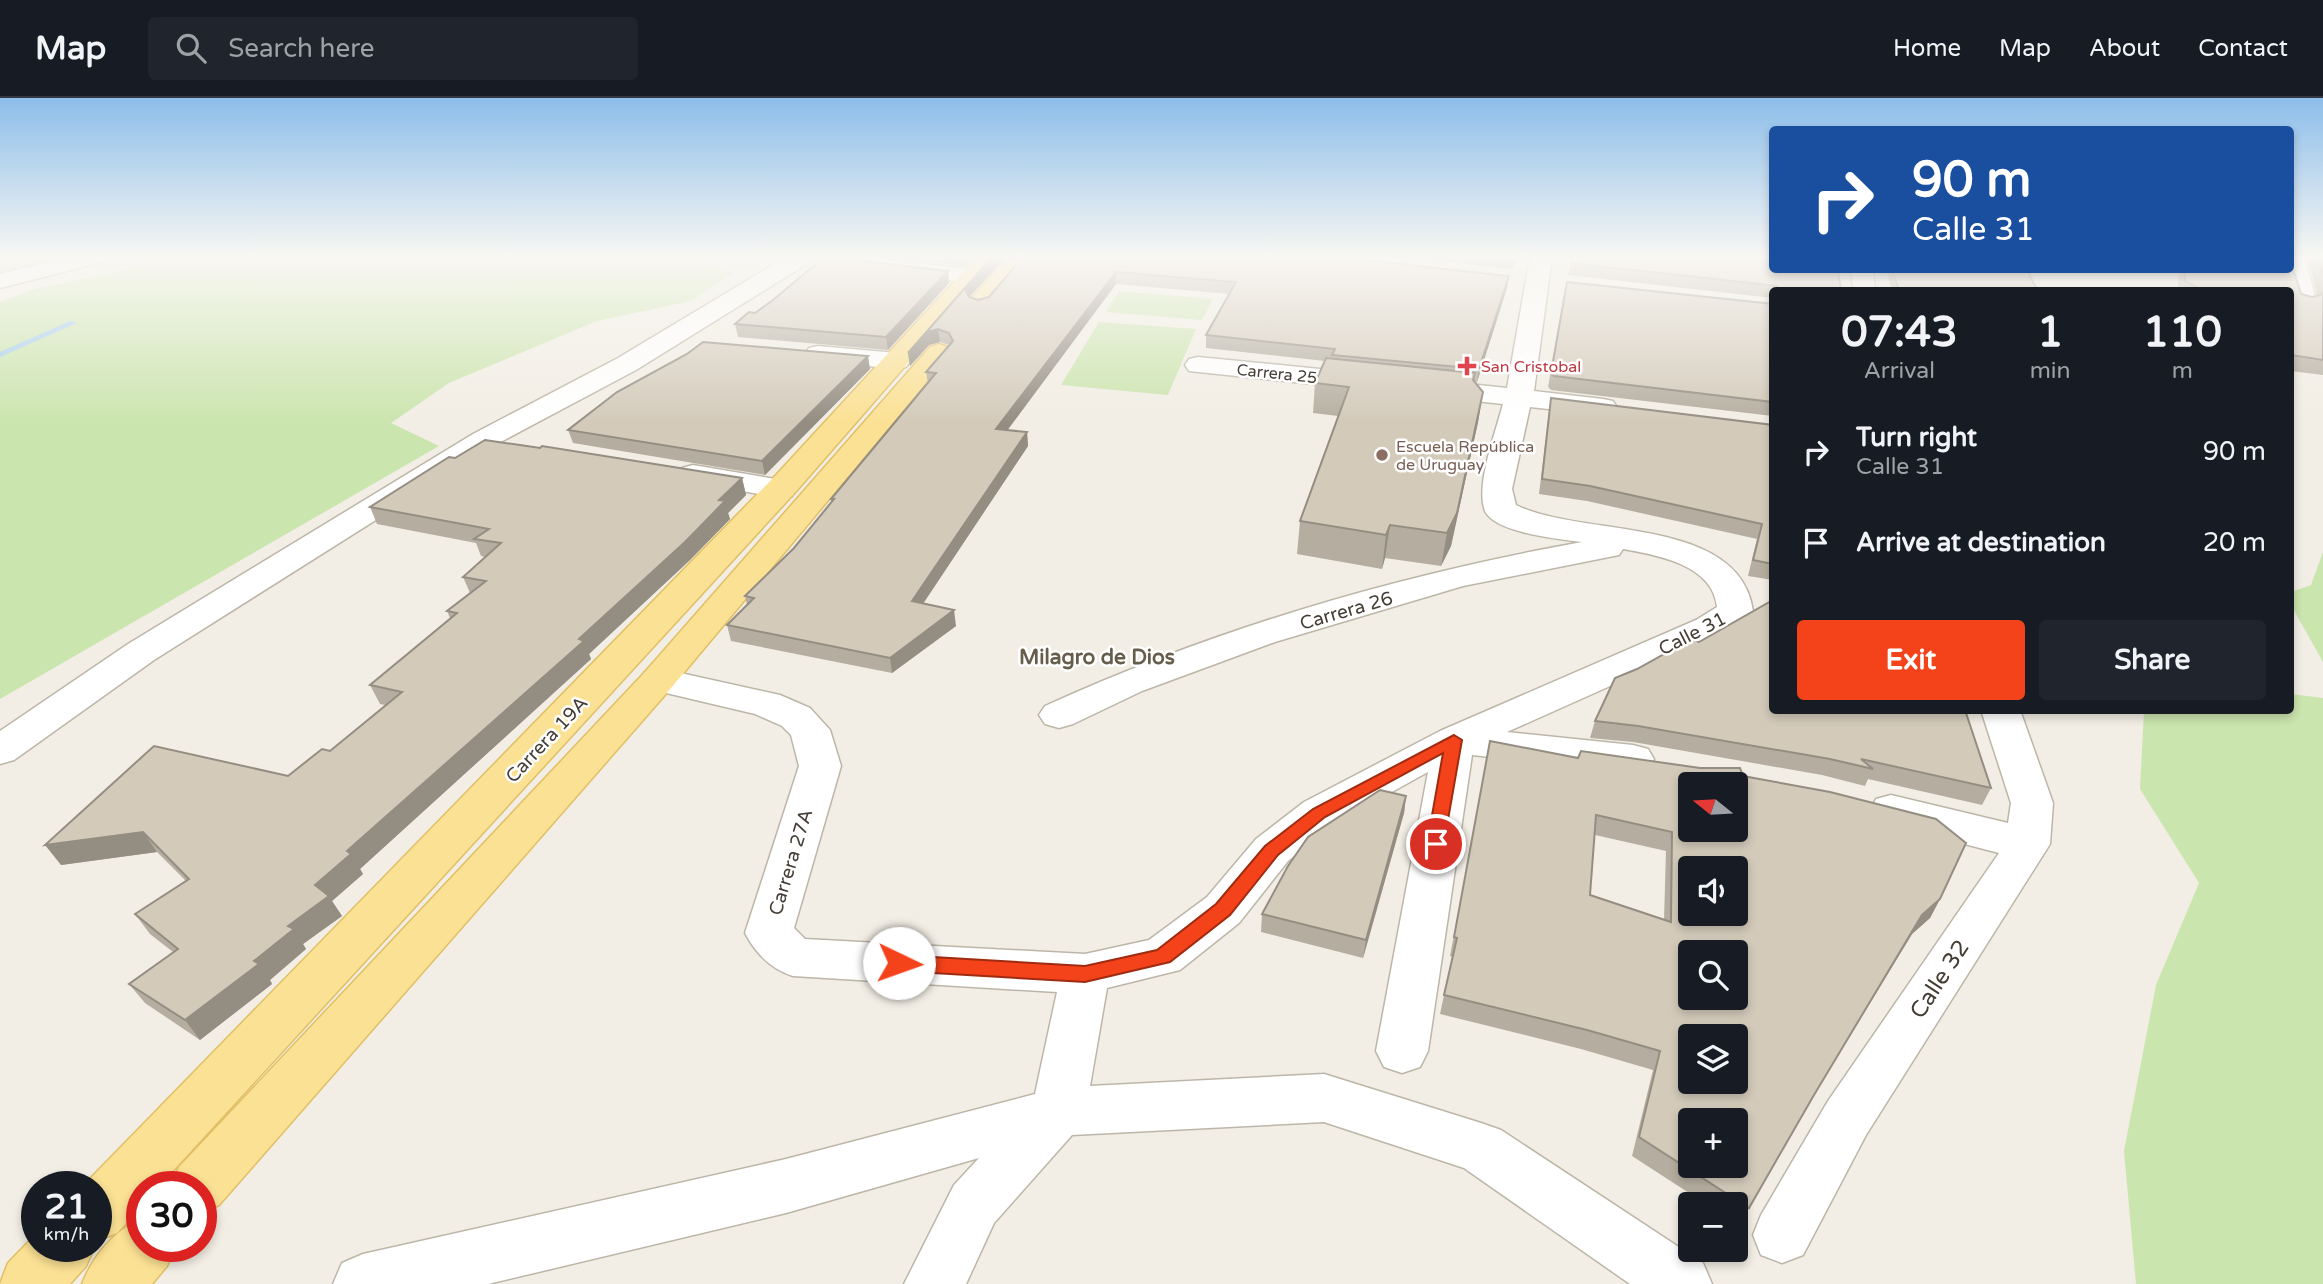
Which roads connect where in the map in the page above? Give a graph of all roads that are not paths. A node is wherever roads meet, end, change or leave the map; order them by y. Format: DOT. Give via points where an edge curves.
graph roads {
  1 [pos="712,312"];
  2 [pos="940,312"];
  3 [pos="973,312"];
  4 [pos="1532,312"];
  5 [pos="789,352"];
  6 [pos="897,361"];
  7 [pos="1198,365"];
  8 [pos="1519,397"];
  9 [pos="1626,410"];
  10 [pos="483,440"];
  11 [pos="524,447"];
  12 [pos="659,469"];
  13 [pos="781,489"];
  14 [pos="1644,543"];
  15 [pos="658,680"];
  16 [pos="2001,714"];
  17 [pos="1059,715"];
  18 [pos="1454,740"];
  19 [pos="0,750"];
  20 [pos="1673,766"];
  21 [pos="1861,803"];
  22 [pos="2028,844"];
  23 [pos="1085,974"];
  24 [pos="1402,1051"];
  25 [pos="1058,1112"];
  26 [pos="213,1171"];
  27 [pos="112,1197"];
  28 [pos="1782,1235"];
  29 [pos="50,1262"];
  30 [pos="132,1262"];
  31 [pos="29,1284"];
  32 [pos="112,1284"];
  33 [pos="363,1284"];
  34 [pos="934,1284"];
  35 [pos="1682,1284"];
  1 -- 10 [label="street" via="627,365"];
  2 -- 6 [label="main road, Carrera 19A"];
  3 -- 15 [label="main road"];
  4 -- 8 [label="street, Calle 31"];
  5 -- 6 [label="street"];
  6 -- 13 [label="main road, Carrera 19A"];
  7 -- 8 [label="street, Carrera 25"];
  8 -- 9 [label="street, Carrera 25"];
  8 -- 14 [label="street, Calle 31" via="1497,489 1501,510 1532,525"];
  10 -- 11 [label="street"];
  10 -- 19 [label="street" via="141,652"];
  12 -- 13 [label="street"];
  13 -- 27 [label="main road, Carrera 19A"];
  14 -- 17 [label="street, Carrera 26" via="1455,578 1262,634 1128,683"];
  14 -- 18 [label="street, Calle 31" via="1701,561 1731,590 1735,611 1709,628"];
  15 -- 23 [label="street, Carrera 27A" via="766,704 796,717 810,730 820,766 769,933 793,957"];
  15 -- 26 [label="main road"];
  16 -- 22 [label="street, Calle 32" via="2032,803"];
  18 -- 20 [label="street"];
  18 -- 23 [label="street, Carrera 27A" via="1319,813 1272,850 1223,910 1163,956"];
  18 -- 24 [label="street"];
  21 -- 22 [label="street"];
  22 -- 28 [label="street, Calle 32" via="1847,1118"];
  23 -- 25 [label="street"];
  25 -- 33 [label="street" via="786,1186"];
  25 -- 34 [label="street" via="974,1204"];
  25 -- 35 [label="street" via="1324,1098 1481,1148"];
  29 -- 31 [label="main road"];
  30 -- 32 [label="main road"];
}
